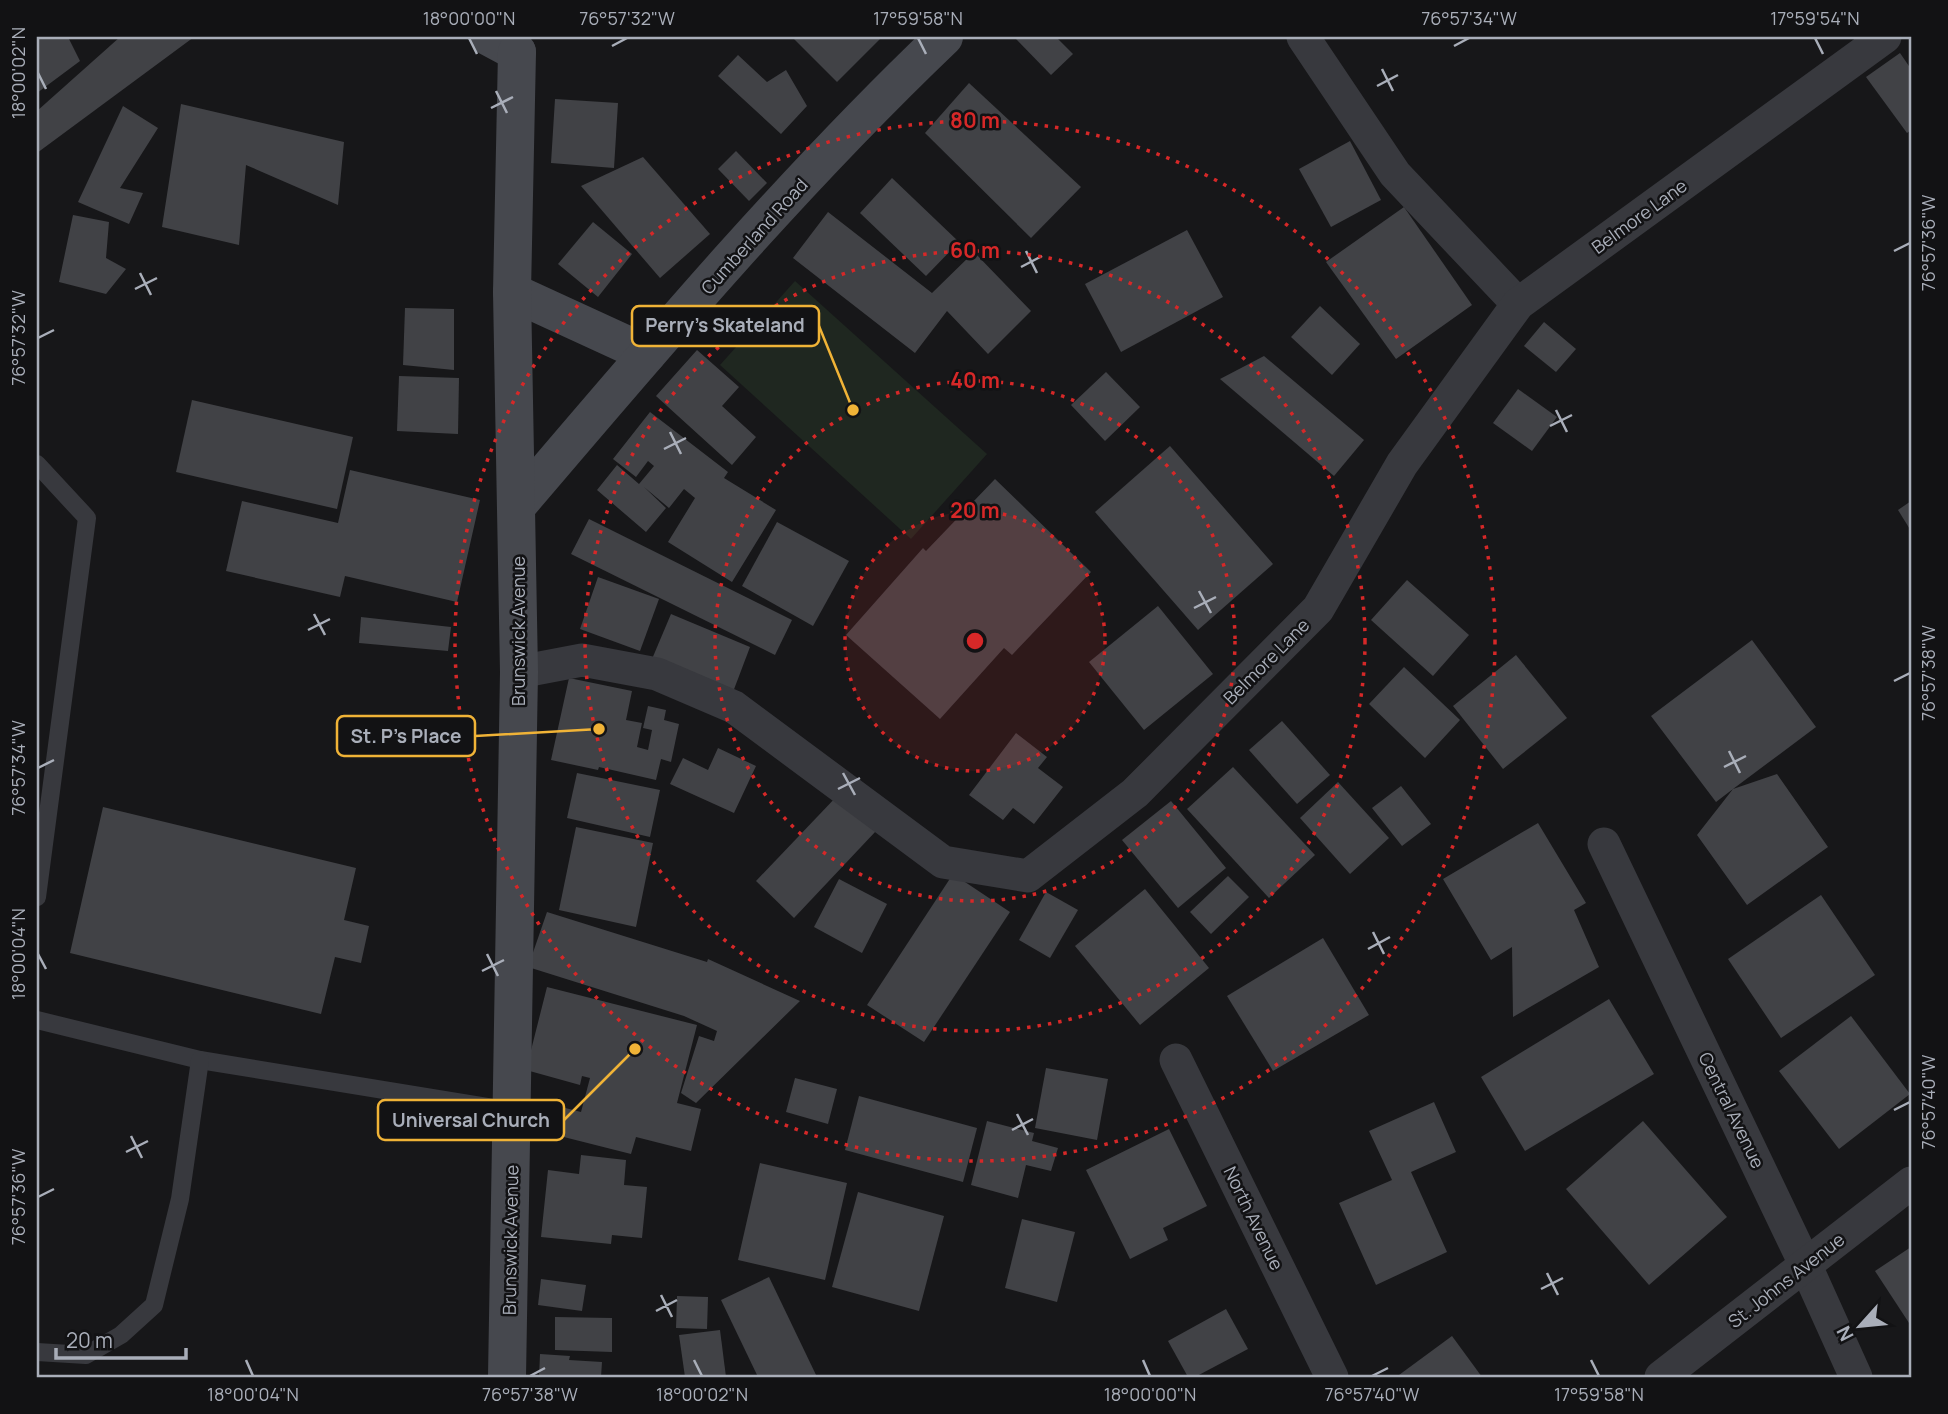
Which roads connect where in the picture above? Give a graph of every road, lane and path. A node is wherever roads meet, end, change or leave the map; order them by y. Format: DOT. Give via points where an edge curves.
graph roads {
  1 [pos="944,37"];
  2 [pos="1303,37"];
  3 [pos="1885,37"];
  4 [pos="511,42"];
  5 [pos="512,292"];
  6 [pos="1518,304"];
  7 [pos="647,354"];
  8 [pos="37,464"];
  9 [pos="517,506"];
  10 [pos="519,673"];
  11 [pos="1605,844"];
  12 [pos="37,897"];
  13 [pos="37,1020"];
  14 [pos="200,1060"];
  15 [pos="1176,1060"];
  16 [pos="513,1111"];
  17 [pos="1911,1183"];
  18 [pos="1805,1264"];
  19 [pos="37,1352"];
  20 [pos="507,1377"];
  21 [pos="1332,1377"];
  22 [pos="1661,1377"];
  23 [pos="1856,1377"];
  1 -- 7 [label="main road, Cumberland Road" via="873,105"];
  2 -- 6 [label="street" via="1395,174"];
  3 -- 6 [label="street, Belmore Lane"];
  4 -- 5 [label="main road, Brunswick Avenue"];
  5 -- 7 [label="main road"];
  5 -- 9 [label="main road, Brunswick Avenue"];
  6 -- 10 [label="street, Belmore Lane" via="1402,464 1318,609 1135,793 1028,877 943,862 734,706 657,674 582,660"];
  7 -- 9 [label="main road, Cumberland Road"];
  8 -- 12 [label="lane" via="87,518"];
  9 -- 10 [label="main road, Brunswick Avenue"];
  10 -- 16 [label="main road, Brunswick Avenue"];
  11 -- 18 [label="street, Central Avenue"];
  13 -- 14 [label="lane"];
  14 -- 16 [label="lane"];
  14 -- 19 [label="lane" via="180,1199 154,1305 121,1335 86,1355"];
  15 -- 21 [label="street, North Avenue"];
  16 -- 20 [label="main road, Brunswick Avenue"];
  17 -- 18 [label="street, St. Johns Avenue"];
  18 -- 22 [label="street, St. Johns Avenue"];
  18 -- 23 [label="street, Central Avenue"];
}
